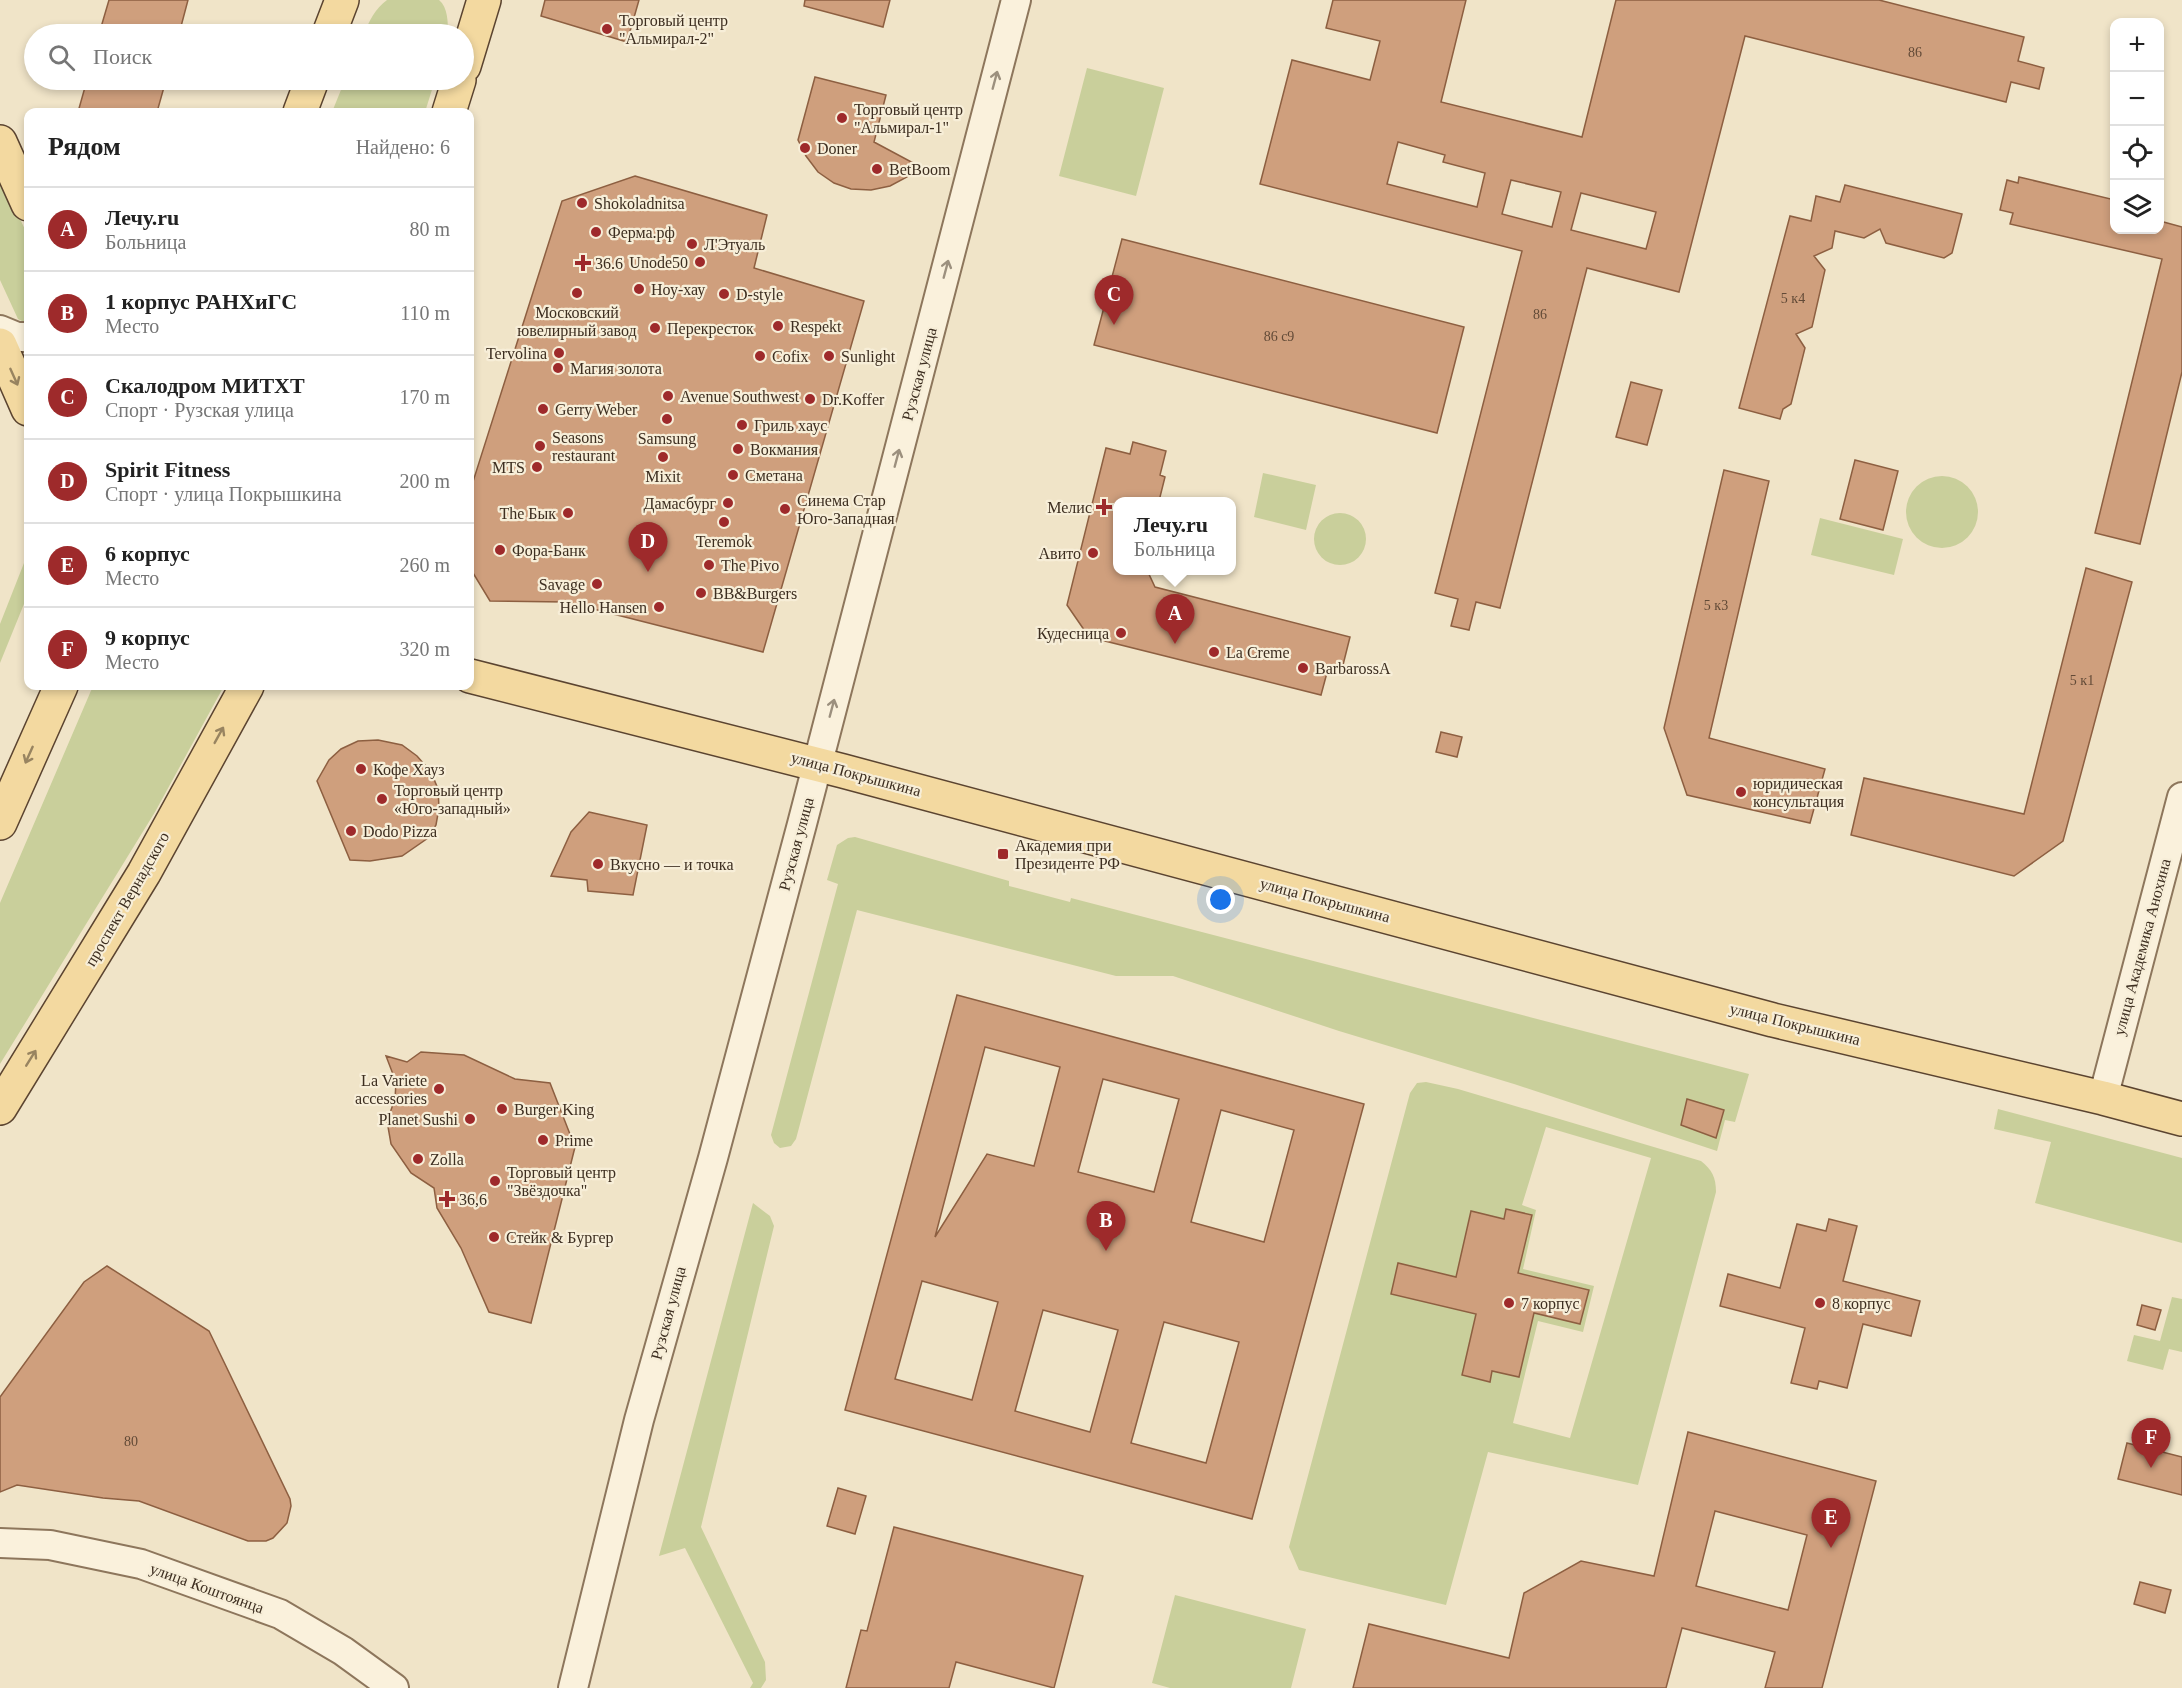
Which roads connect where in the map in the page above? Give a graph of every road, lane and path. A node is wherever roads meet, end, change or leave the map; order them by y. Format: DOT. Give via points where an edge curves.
graph roads {
  1 [pos="475,0"];
  2 [pos="484,0"];
  3 [pos="1016,0"];
  4 [pos="471,24"];
  5 [pos="474,31"];
  6 [pos="308,90"];
  7 [pos="456,90"];
  8 [pos="302,108"];
  9 [pos="450,108"];
  10 [pos="0,142"];
  11 [pos="24,195"];
  12 [pos="0,330"];
  13 [pos="24,337"];
  14 [pos="0,345"];
  15 [pos="24,400"];
  16 [pos="474,677"];
  17 [pos="59,690"];
  18 [pos="245,690"];
  19 [pos="817,764"];
  20 [pos="2182,797"];
  21 [pos="0,823"];
  22 [pos="2103,1098"];
  23 [pos="0,1108"];
  24 [pos="2182,1119"];
  25 [pos="0,1543"];
  26 [pos="394,1688"];
  27 [pos="573,1688"];
  1 -- 4 [label="main road"];
  2 -- 5 [label="main road"];
  19 -- 3 [label="street, Рузская улица, one-way"];
  6 -- 8 [label="main road"];
  7 -- 9 [label="main road"];
  10 -- 11 [label="main road"];
  12 -- 13 [label="street"];
  14 -- 15 [label="main road, one-way"];
  16 -- 19 [label="main road, улица Покрышкина"];
  17 -- 21 [label="main road, one-way"];
  23 -- 18 [label="main road, проспект Вернадского, one-way" via="144,873"];
  19 -- 22 [label="main road, улица Покрышкина" via="1773,1020"];
  19 -- 27 [label="street, Рузская улица" via="639,1419"];
  20 -- 22 [label="street, улица Академика Анохина"];
  22 -- 24 [label="main road, улица Покрышкина"];
  25 -- 26 [label="street, улица Коштоянца" via="50,1545 141,1563 269,1610 343,1651"];
}
